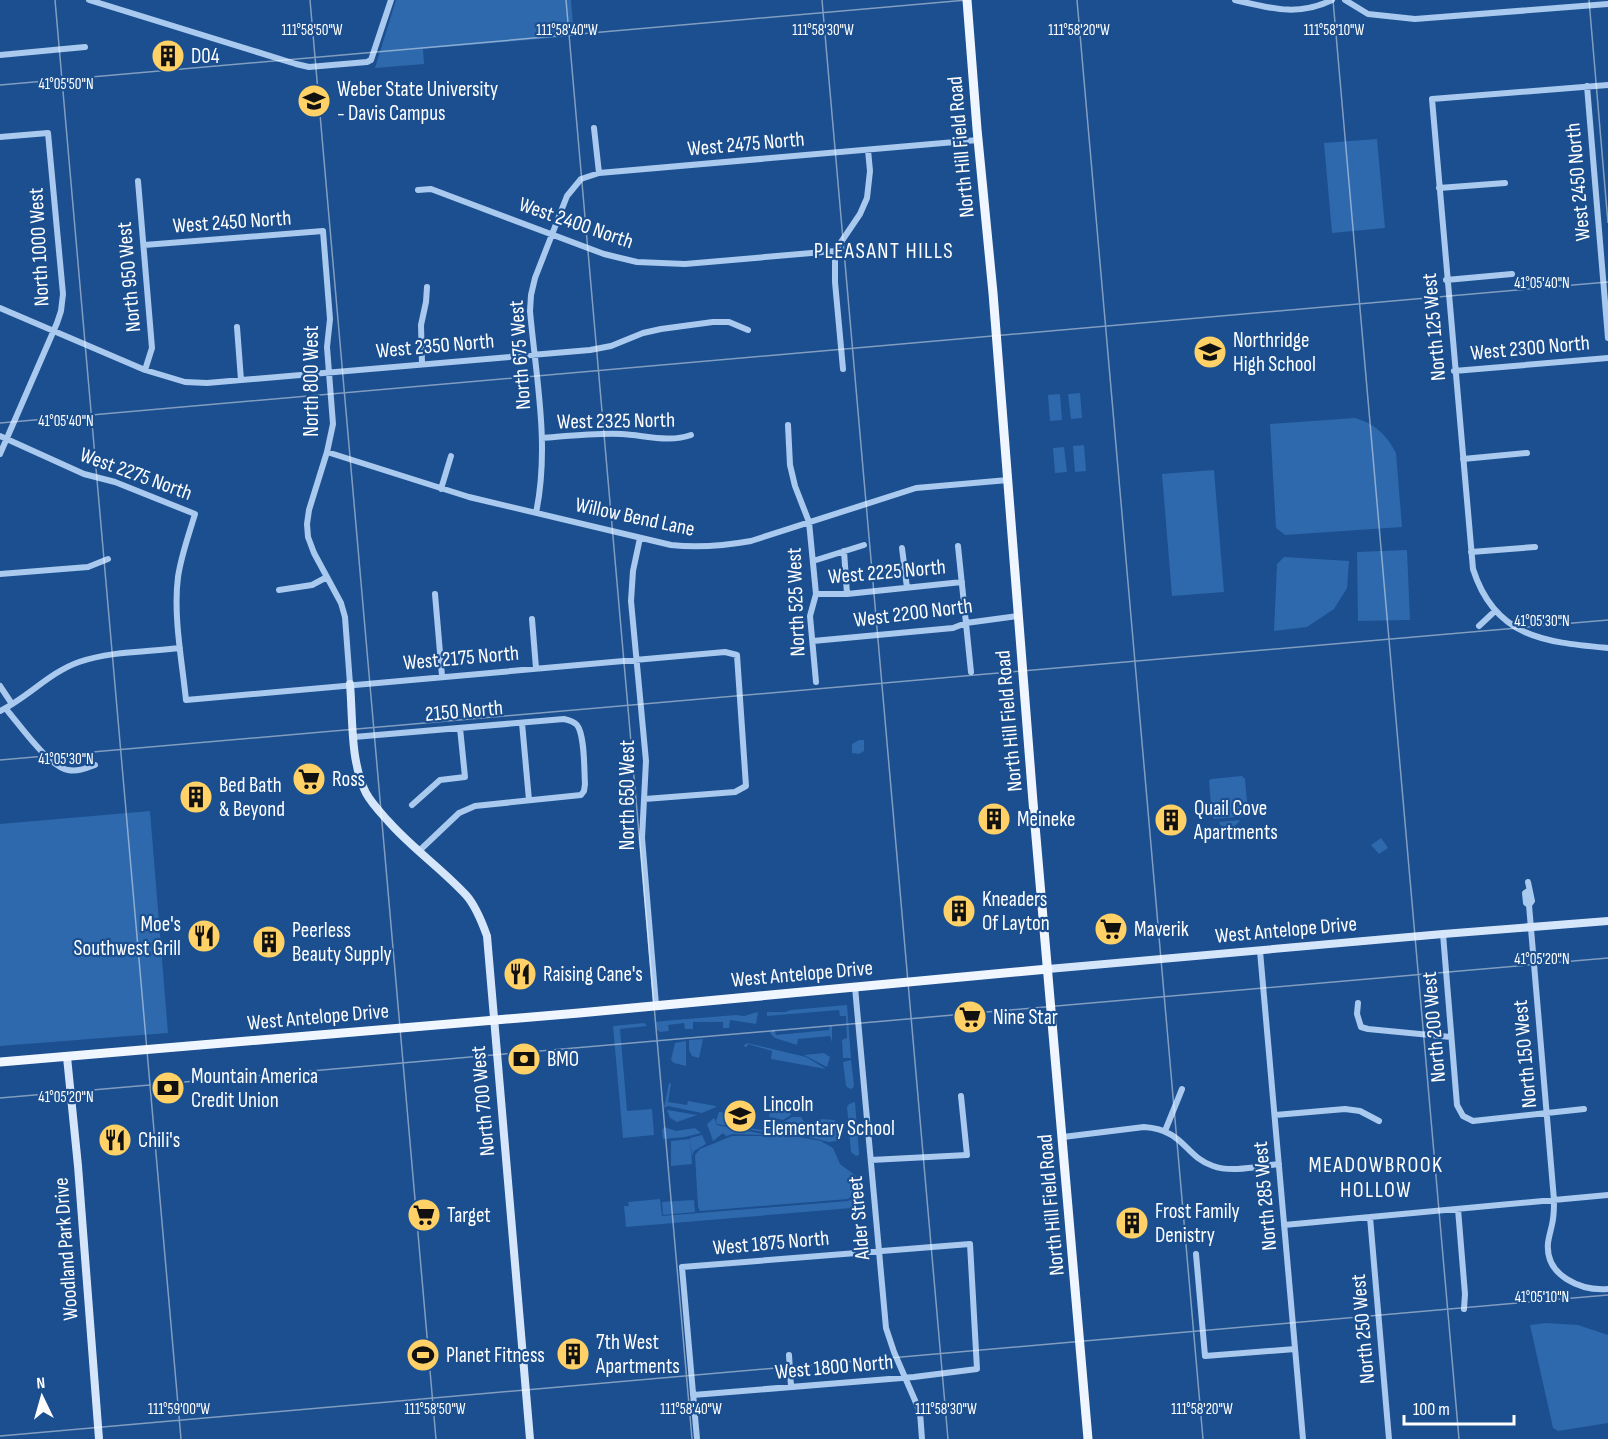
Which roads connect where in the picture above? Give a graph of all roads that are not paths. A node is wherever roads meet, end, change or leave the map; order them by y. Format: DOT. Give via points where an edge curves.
graph roads {
  1 [pos="89,0"];
  2 [pos="391,0"];
  3 [pos="967,0"];
  4 [pos="1234,0"];
  5 [pos="1332,0"];
  6 [pos="1345,0"];
  7 [pos="1608,4"];
  8 [pos="85,47"];
  9 [pos="0,55"];
  10 [pos="1608,85"];
  11 [pos="1587,86"];
  12 [pos="594,128"];
  13 [pos="0,137"];
  14 [pos="978,140"];
  15 [pos="868,150"];
  16 [pos="599,173"];
  17 [pos="138,181"];
  18 [pos="1505,183"];
  19 [pos="1439,188"];
  20 [pos="418,190"];
  21 [pos="323,231"];
  22 [pos="552,234"];
  23 [pos="144,245"];
  24 [pos="835,251"];
  25 [pos="1512,274"];
  26 [pos="1605,274"];
  27 [pos="1446,280"];
  28 [pos="427,287"];
  29 [pos="0,308"];
  30 [pos="237,327"];
  31 [pos="748,330"];
  32 [pos="53,331"];
  33 [pos="1608,338"];
  34 [pos="534,355"];
  35 [pos="1608,358"];
  36 [pos="422,364"];
  37 [pos="843,369"];
  38 [pos="145,370"];
  39 [pos="1454,371"];
  40 [pos="328,372"];
  41 [pos="241,380"];
  42 [pos="788,425"];
  43 [pos="691,435"];
  44 [pos="3,437"];
  45 [pos="542,438"];
  46 [pos="327,452"];
  47 [pos="1527,453"];
  48 [pos="0,454"];
  49 [pos="452,456"];
  50 [pos="1463,459"];
  51 [pos="1008,480"];
  52 [pos="441,489"];
  53 [pos="536,513"];
  54 [pos="809,522"];
  55 [pos="640,537"];
  56 [pos="864,545"];
  57 [pos="958,546"];
  58 [pos="1535,547"];
  59 [pos="902,548"];
  60 [pos="844,551"];
  61 [pos="1471,552"];
  62 [pos="108,559"];
  63 [pos="813,561"];
  64 [pos="0,574"];
  65 [pos="327,577"];
  66 [pos="962,582"];
  67 [pos="907,588"];
  68 [pos="279,590"];
  69 [pos="435,594"];
  70 [pos="816,594"];
  71 [pos="847,594"];
  72 [pos="1495,611"];
  73 [pos="1018,616"];
  74 [pos="532,619"];
  75 [pos="966,623"];
  76 [pos="1479,626"];
  77 [pos="813,641"];
  78 [pos="180,648"];
  79 [pos="1608,648"];
  80 [pos="636,660"];
  81 [pos="536,668"];
  82 [pos="971,672"];
  83 [pos="442,676"];
  84 [pos="816,681"];
  85 [pos="350,684"];
  86 [pos="0,686"];
  87 [pos="12,704"];
  88 [pos="3,710"];
  89 [pos="522,723"];
  90 [pos="460,728"];
  91 [pos="354,737"];
  92 [pos="95,765"];
  93 [pos="645,799"];
  94 [pos="529,800"];
  95 [pos="373,804"];
  96 [pos="412,805"];
  97 [pos="419,850"];
  98 [pos="1528,882"];
  99 [pos="1608,921"];
  100 [pos="1531,926"];
  101 [pos="1443,934"];
  102 [pos="1260,951"];
  103 [pos="1048,969"];
  104 [pos="855,987"];
  105 [pos="1358,1003"];
  106 [pos="656,1005"];
  107 [pos="494,1020"];
  108 [pos="1451,1037"];
  109 [pos="67,1057"];
  110 [pos="0,1062"];
  111 [pos="1182,1089"];
  112 [pos="961,1096"];
  113 [pos="1584,1109"];
  114 [pos="1547,1113"];
  115 [pos="1275,1115"];
  116 [pos="1379,1120"];
  117 [pos="1165,1131"];
  118 [pos="1063,1137"];
  119 [pos="871,1160"];
  120 [pos="1279,1164"];
  121 [pos="1608,1196"];
  122 [pos="1554,1200"];
  123 [pos="1458,1209"];
  124 [pos="1370,1217"];
  125 [pos="1284,1225"];
  126 [pos="879,1251"];
  127 [pos="1196,1254"];
  128 [pos="1608,1289"];
  129 [pos="1464,1309"];
  130 [pos="1295,1349"];
  131 [pos="789,1355"];
  132 [pos="977,1369"];
  133 [pos="905,1377"];
  134 [pos="791,1387"];
  135 [pos="693,1395"];
  136 [pos="99,1439"];
  137 [pos="530,1439"];
  138 [pos="697,1439"];
  139 [pos="922,1439"];
  140 [pos="1088,1439"];
  141 [pos="1303,1439"];
  142 [pos="1389,1439"];
  1 -- 2 [label="street" via="309,66 371,60"];
  3 -- 14 [label="main road, North Hill Field Road"];
  4 -- 5 [label="street" via="1282,11 1305,10"];
  6 -- 7 [label="street" via="1368,14 1415,19"];
  8 -- 9 [label="street"];
  10 -- 11 [label="street"];
  11 -- 19 [label="street, North 125 West" via="1432,99"];
  11 -- 26 [label="street, West 2450 North"];
  12 -- 16 [label="street"];
  13 -- 32 [label="street, North 1000 West" via="48,134 63,294"];
  14 -- 15 [label="street, West 2475 North"];
  14 -- 51 [label="main road, North Hill Field Road"];
  15 -- 16 [label="street, West 2475 North"];
  15 -- 24 [label="street" via="867,198"];
  16 -- 22 [label="street, West 2475 North" via="573,186"];
  17 -- 23 [label="street, North 950 West"];
  18 -- 19 [label="street"];
  19 -- 27 [label="street, North 125 West"];
  20 -- 22 [label="street, West 2400 North" via="431,189"];
  21 -- 23 [label="street, West 2450 North"];
  21 -- 40 [label="street, North 800 West" via="329,303"];
  22 -- 24 [label="street, West 2400 North" via="604,254 664,264"];
  22 -- 34 [label="street, North 675 West" via="531,294"];
  23 -- 38 [label="street, North 950 West" via="152,348"];
  24 -- 37 [label="street"];
  25 -- 27 [label="street"];
  26 -- 33 [label="street, West 2450 North"];
  27 -- 39 [label="street, North 125 West"];
  28 -- 36 [label="street" via="421,325"];
  29 -- 32 [label="street"];
  30 -- 41 [label="street"];
  31 -- 34 [label="street, West 2350 North" via="729,322 713,322 652,331 611,346"];
  32 -- 38 [label="street, West 2350 North"];
  32 -- 44 [label="street, North 1000 West"];
  34 -- 36 [label="street, West 2350 North"];
  34 -- 45 [label="street, North 675 West"];
  35 -- 39 [label="street, West 2300 North"];
  36 -- 40 [label="street, West 2350 North"];
  38 -- 41 [label="street, West 2350 North" via="185,382"];
  39 -- 50 [label="street, North 125 West"];
  40 -- 41 [label="street, West 2350 North"];
  40 -- 46 [label="street, North 800 West" via="333,424"];
  42 -- 54 [label="street, North 525 West" via="790,465"];
  43 -- 45 [label="street, West 2325 North" via="681,439 621,434"];
  44 -- 48 [label="street, North 1000 West"];
  44 -- 78 [label="street, West 2275 North" via="84,474 195,514 178,579"];
  45 -- 53 [label="street, North 675 West"];
  46 -- 52 [label="street, Willow Bend Lane"];
  46 -- 65 [label="street, North 800 West" via="307,524 308,537"];
  47 -- 50 [label="street"];
  49 -- 52 [label="street"];
  50 -- 61 [label="street, North 125 West"];
  51 -- 54 [label="street, Willow Bend Lane" via="916,488"];
  51 -- 73 [label="main road, North Hill Field Road"];
  52 -- 53 [label="street, Willow Bend Lane"];
  53 -- 55 [label="street, Willow Bend Lane"];
  54 -- 55 [label="street, Willow Bend Lane" via="723,547 693,548"];
  54 -- 63 [label="street, North 525 West"];
  55 -- 80 [label="street, North 650 West" via="632,585"];
  56 -- 60 [label="street"];
  57 -- 66 [label="street"];
  58 -- 61 [label="street"];
  59 -- 67 [label="street"];
  60 -- 63 [label="street"];
  60 -- 71 [label="street"];
  61 -- 72 [label="street, North 125 West" via="1477,582"];
  62 -- 64 [label="street" via="88,567"];
  63 -- 70 [label="street, North 525 West"];
  65 -- 68 [label="street" via="305,587"];
  65 -- 85 [label="street, North 800 West" via="345,617"];
  66 -- 67 [label="street, West 2225 North"];
  66 -- 75 [label="street"];
  67 -- 71 [label="street, West 2225 North"];
  69 -- 83 [label="street"];
  70 -- 71 [label="street, West 2225 North"];
  70 -- 77 [label="street, North 525 West" via="810,616"];
  72 -- 76 [label="street"];
  72 -- 79 [label="street, North 125 West" via="1532,637"];
  73 -- 75 [label="street, West 2200 North"];
  73 -- 103 [label="main road, North Hill Field Road"];
  74 -- 81 [label="street"];
  75 -- 77 [label="street, West 2200 North" via="953,628"];
  75 -- 82 [label="street"];
  77 -- 84 [label="street, North 525 West"];
  78 -- 85 [label="street, West 2175 North" via="186,700"];
  78 -- 87 [label="street" via="78,662"];
  80 -- 81 [label="street, West 2175 North"];
  80 -- 93 [label="street, North 650 West" via="646,760"];
  80 -- 93 [label="street, West 2175 North" via="725,652 737,655 746,786 735,792"];
  81 -- 83 [label="street, West 2175 North"];
  83 -- 85 [label="street, West 2175 North"];
  85 -- 91 [label="street, North 800 West"];
  86 -- 87 [label="street"];
  87 -- 88 [label="street"];
  88 -- 92 [label="street" via="54,763 67,770"];
  89 -- 90 [label="street, 2150 North"];
  89 -- 94 [label="street"];
  89 -- 94 [label="street, 2150 North" via="564,719 576,723 581,734 583,792 577,796"];
  90 -- 91 [label="street, 2150 North"];
  90 -- 96 [label="street" via="465,777 440,780"];
  91 -- 95 [label="street, North 800 West" via="360,779"];
  93 -- 106 [label="street, North 650 West" via="642,838"];
  94 -- 97 [label="street" via="475,806 459,813"];
  95 -- 97 [label="street, North 700 West"];
  97 -- 107 [label="street, North 700 West" via="467,896 480,919 488,946"];
  98 -- 100 [label="street, North 150 West" via="1526,903"];
  99 -- 100 [label="street, West Antelope Drive"];
  100 -- 101 [label="street, West Antelope Drive"];
  100 -- 114 [label="street, North 150 West"];
  101 -- 102 [label="street, West Antelope Drive"];
  101 -- 108 [label="street, North 200 West"];
  102 -- 103 [label="street, West Antelope Drive"];
  102 -- 115 [label="street, North 285 West"];
  103 -- 104 [label="main road, West Antelope Drive"];
  103 -- 118 [label="main road, North Hill Field Road"];
  104 -- 106 [label="main road, West Antelope Drive"];
  104 -- 119 [label="street, Alder Street"];
  105 -- 108 [label="street" via="1361,1026 1368,1029"];
  106 -- 107 [label="main road, West Antelope Drive"];
  107 -- 109 [label="main road, West Antelope Drive"];
  107 -- 137 [label="street, North 700 West"];
  108 -- 114 [label="street, North 200 West" via="1457,1105 1462,1116 1473,1121"];
  109 -- 110 [label="main road, West Antelope Drive"];
  109 -- 136 [label="street, Woodland Park Drive"];
  111 -- 117 [label="street"];
  112 -- 119 [label="street" via="967,1155"];
  113 -- 114 [label="street"];
  114 -- 122 [label="street, North 150 West"];
  115 -- 116 [label="street" via="1345,1109"];
  115 -- 120 [label="street, North 285 West"];
  117 -- 118 [label="street" via="1144,1127"];
  117 -- 120 [label="street" via="1211,1166 1222,1169"];
  118 -- 140 [label="main road, North Hill Field Road"];
  119 -- 126 [label="street, Alder Street"];
  120 -- 125 [label="street, North 285 West"];
  121 -- 122 [label="street"];
  122 -- 123 [label="street"];
  122 -- 128 [label="street, North 150 West" via="1548,1246 1551,1260 1570,1282 1588,1289"];
  123 -- 124 [label="street"];
  123 -- 129 [label="street"];
  124 -- 125 [label="street"];
  124 -- 142 [label="street, North 250 West"];
  125 -- 130 [label="street, North 285 West"];
  126 -- 132 [label="street, West 1875 North" via="970,1244"];
  126 -- 133 [label="street, Alder Street" via="886,1328"];
  126 -- 135 [label="street, West 1875 North" via="682,1267"];
  127 -- 130 [label="street" via="1205,1356"];
  130 -- 141 [label="street, North 285 West"];
  131 -- 134 [label="street"];
  132 -- 133 [label="street, West 1800 North"];
  133 -- 134 [label="street, West 1800 North"];
  133 -- 139 [label="street, Alder Street" via="920,1412"];
  134 -- 135 [label="street, West 1800 North"];
  135 -- 138 [label="street"];
}
